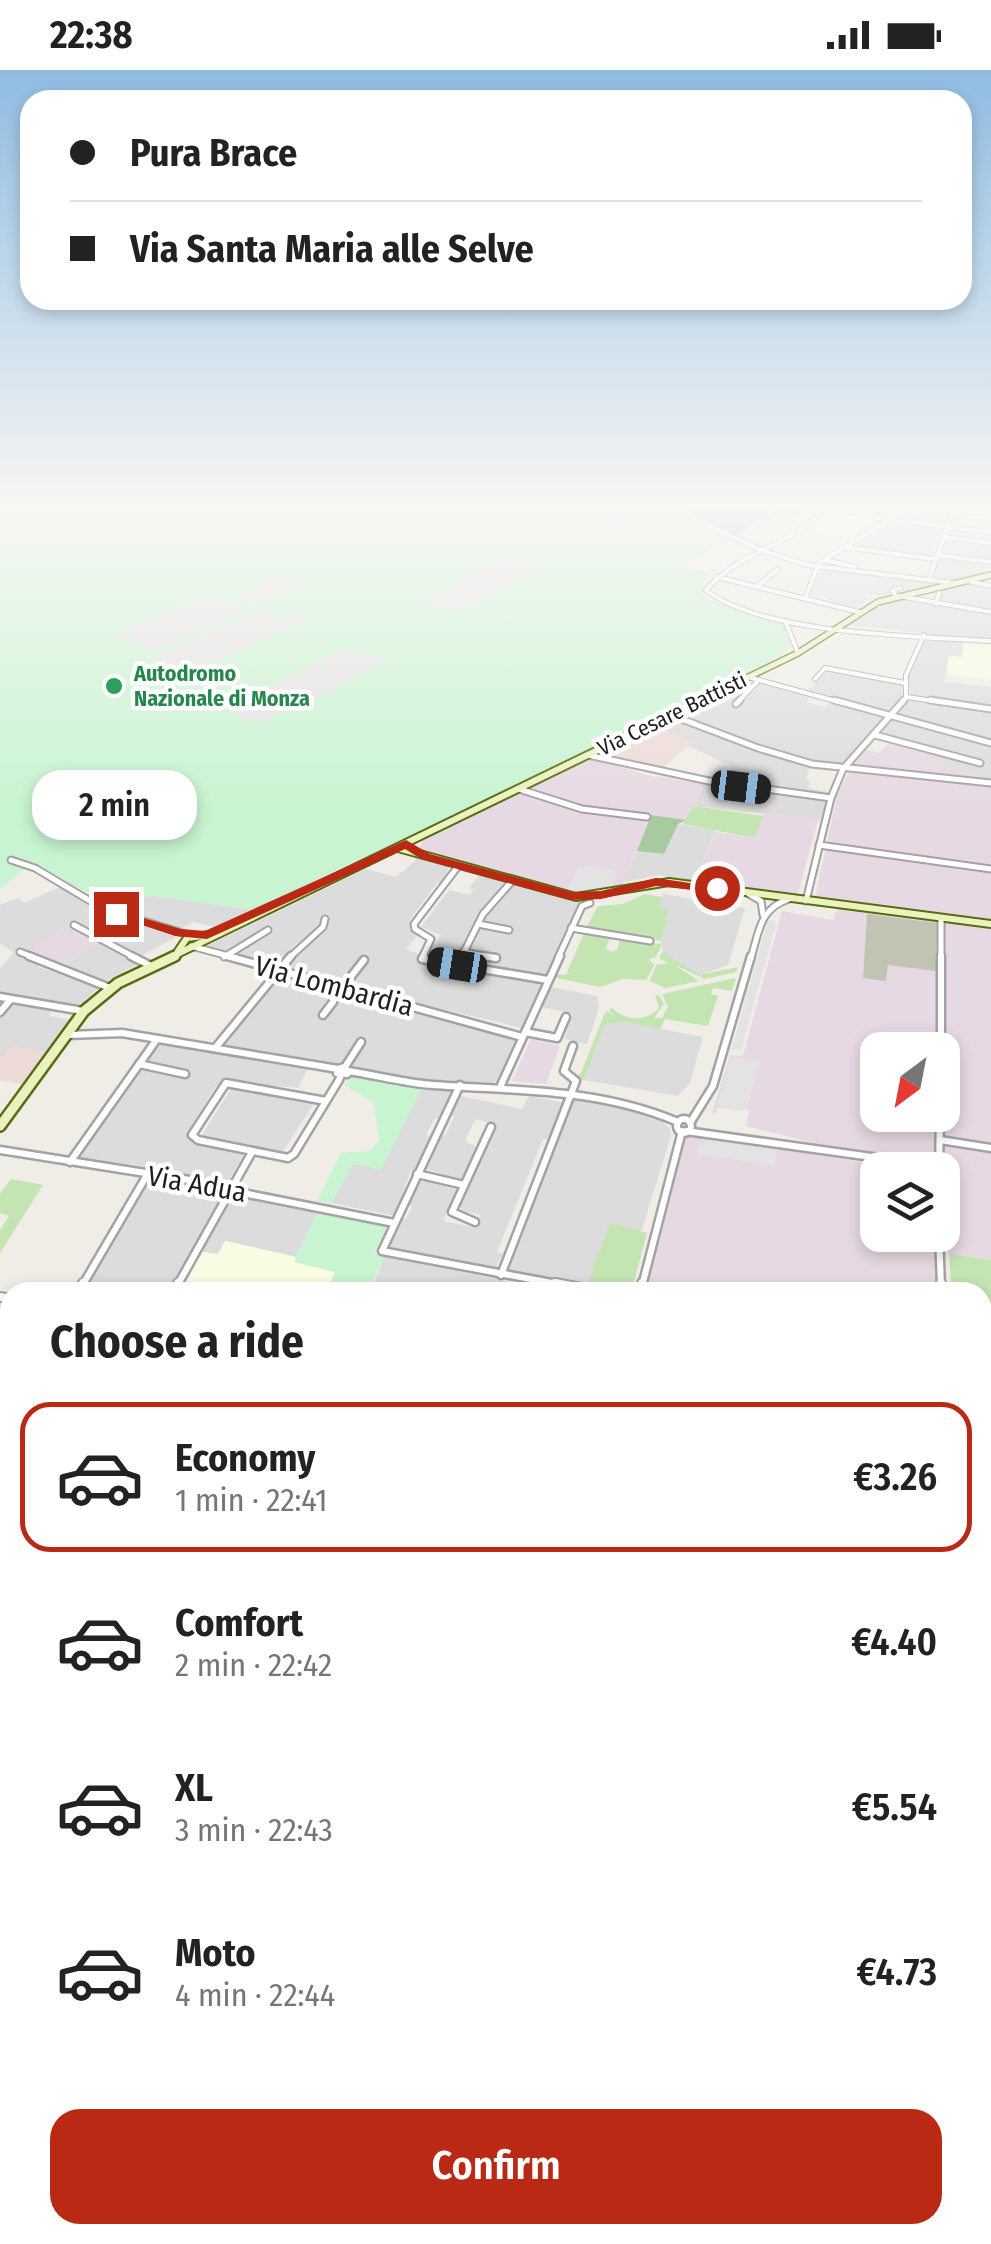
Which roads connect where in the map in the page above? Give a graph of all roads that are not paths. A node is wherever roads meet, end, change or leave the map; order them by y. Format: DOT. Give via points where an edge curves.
graph roads {
  1 [pos="734,604"];
  2 [pos="828,604"];
  3 [pos="874,604"];
  4 [pos="939,604"];
  5 [pos="859,612"];
  6 [pos="991,612"];
  7 [pos="786,622"];
  8 [pos="836,628"];
  9 [pos="924,634"];
  10 [pos="991,642"];
  11 [pos="798,652"];
  12 [pos="748,677"];
  13 [pos="814,679"];
  14 [pos="758,682"];
  15 [pos="905,683"];
  16 [pos="906,697"];
  17 [pos="736,704"];
  18 [pos="991,709"];
  19 [pos="671,714"];
  20 [pos="891,716"];
  21 [pos="874,735"];
  22 [pos="990,742"];
  23 [pos="588,755"];
  24 [pos="980,763"];
  25 [pos="843,769"];
  26 [pos="991,783"];
  27 [pos="519,789"];
  28 [pos="832,798"];
  29 [pos="647,817"];
  30 [pos="417,839"];
  31 [pos="819,845"];
  32 [pos="402,846"];
  33 [pos="421,853"];
  34 [pos="10,860"];
  35 [pos="459,866"];
  36 [pos="991,869"];
  37 [pos="513,880"];
  38 [pos="743,892"];
  39 [pos="769,896"];
  40 [pos="791,899"];
  41 [pos="806,901"];
  42 [pos="590,904"];
  43 [pos="762,906"];
  44 [pos="771,906"];
  45 [pos="763,916"];
  46 [pos="325,919"];
  47 [pos="942,919"];
  48 [pos="478,924"];
  49 [pos="991,924"];
  50 [pos="74,925"];
  51 [pos="572,928"];
  52 [pos="268,930"];
  53 [pos="509,930"];
  54 [pos="616,936"];
  55 [pos="650,941"];
  56 [pos="193,942"];
  57 [pos="612,949"];
  58 [pos="20,952"];
  59 [pos="464,952"];
  60 [pos="223,958"];
  61 [pos="496,958"];
  62 [pos="364,960"];
  63 [pos="457,965"];
  64 [pos="151,966"];
  65 [pos="277,972"];
  66 [pos="548,980"];
  67 [pos="338,987"];
  68 [pos="110,988"];
  69 [pos="0,996"];
  70 [pos="11,998"];
  71 [pos="84,1011"];
  72 [pos="0,1012"];
  73 [pos="322,1015"];
  74 [pos="566,1017"];
  75 [pos="940,1032"];
  76 [pos="523,1034"];
  77 [pos="66,1035"];
  78 [pos="156,1039"];
  79 [pos="361,1042"];
  80 [pos="573,1046"];
  81 [pos="215,1048"];
  82 [pos="138,1064"];
  83 [pos="343,1071"];
  84 [pos="186,1074"];
  85 [pos="502,1084"];
  86 [pos="460,1086"];
  87 [pos="572,1091"];
  88 [pos="326,1101"];
  89 [pos="700,1106"];
  90 [pos="1,1119"];
  91 [pos="683,1126"];
  92 [pos="491,1128"];
  93 [pos="940,1132"];
  94 [pos="718,1134"];
  95 [pos="940,1140"];
  96 [pos="991,1148"];
  97 [pos="0,1150"];
  98 [pos="940,1150"];
  99 [pos="252,1152"];
  100 [pos="860,1158"];
  101 [pos="70,1162"];
  102 [pos="418,1174"];
  103 [pos="147,1175"];
  104 [pos="464,1185"];
  105 [pos="234,1187"];
  106 [pos="394,1222"];
  107 [pos="475,1222"];
  108 [pos="941,1252"];
  109 [pos="501,1275"];
  110 [pos="84,1282"];
  111 [pos="179,1282"];
  112 [pos="532,1282"];
  113 [pos="642,1282"];
  114 [pos="942,1282"];
  1 -- 7 [label="street"];
  2 -- 5 [label="street"];
  3 -- 5 [label="main road, Via Cesare Battisti"];
  4 -- 6 [label="street"];
  5 -- 8 [label="main road, Via Cesare Battisti"];
  7 -- 8 [label="street"];
  7 -- 11 [label="street"];
  8 -- 9 [label="street"];
  8 -- 11 [label="main road, Via Cesare Battisti"];
  9 -- 10 [label="street"];
  9 -- 15 [label="street"];
  11 -- 12 [label="main road, Via Cesare Battisti"];
  12 -- 14 [label="street"];
  12 -- 19 [label="main road, Via Cesare Battisti"];
  13 -- 15 [label="street" via="825,668"];
  14 -- 17 [label="street"];
  14 -- 20 [label="street"];
  15 -- 16 [label="street"];
  16 -- 18 [label="street"];
  16 -- 20 [label="street"];
  19 -- 23 [label="main road, Via Cesare Battisti"];
  19 -- 25 [label="street" via="786,757"];
  20 -- 21 [label="street"];
  20 -- 22 [label="street"];
  21 -- 24 [label="street"];
  21 -- 25 [label="street"];
  23 -- 27 [label="main road, Via Cesare Battisti"];
  23 -- 28 [label="street" via="666,776"];
  25 -- 26 [label="street"];
  25 -- 28 [label="street"];
  27 -- 29 [label="street" via="604,814"];
  27 -- 30 [label="main road, Via Cesare Battisti"];
  28 -- 31 [label="street"];
  30 -- 32 [label="main road, Via Cesare Battisti"];
  30 -- 33 [label="main road"];
  31 -- 36 [label="street"];
  31 -- 41 [label="street"];
  32 -- 33 [label="main road"];
  32 -- 56 [label="main road, Via Cesare Battisti"];
  33 -- 35 [label="main road"];
  34 -- 56 [label="street, Via Lombardia" via="102,908"];
  35 -- 37 [label="main road"];
  35 -- 63 [label="street" via="414,927 432,939 422,959"];
  37 -- 38 [label="main road" via="576,897 656,882"];
  37 -- 48 [label="street"];
  38 -- 39 [label="main road"];
  38 -- 43 [label="street"];
  39 -- 40 [label="main road"];
  39 -- 43 [label="street"];
  39 -- 44 [label="street"];
  40 -- 41 [label="main road"];
  40 -- 44 [label="street"];
  41 -- 47 [label="main road"];
  42 -- 51 [label="street" via="582,906"];
  43 -- 45 [label="street"];
  44 -- 45 [label="street"];
  45 -- 89 [label="street" via="712,1086"];
  46 -- 65 [label="street"];
  47 -- 49 [label="main road"];
  47 -- 75 [label="street"];
  48 -- 53 [label="street"];
  48 -- 59 [label="street"];
  50 -- 64 [label="street"];
  51 -- 54 [label="street"];
  51 -- 66 [label="street"];
  52 -- 60 [label="street"];
  54 -- 55 [label="street"];
  54 -- 57 [label="street"];
  56 -- 60 [label="street, Via Lombardia"];
  56 -- 64 [label="main road, Via Cesare Battisti"];
  58 -- 68 [label="street"];
  59 -- 61 [label="street"];
  59 -- 63 [label="street"];
  60 -- 65 [label="street, Via Lombardia"];
  62 -- 67 [label="street"];
  63 -- 66 [label="street"];
  64 -- 68 [label="main road, Via Cesare Battisti"];
  65 -- 67 [label="street, Via Lombardia"];
  65 -- 81 [label="street"];
  66 -- 76 [label="street"];
  67 -- 73 [label="street"];
  67 -- 76 [label="street, Via Lombardia"];
  68 -- 71 [label="main road, Via Cesare Battisti"];
  69 -- 70 [label="street"];
  70 -- 71 [label="street"];
  70 -- 72 [label="street"];
  71 -- 77 [label="main road, Via Cesare Battisti"];
  74 -- 76 [label="street" via="557,1038"];
  76 -- 85 [label="street"];
  77 -- 78 [label="street"];
  77 -- 90 [label="main road, Via Cesare Battisti"];
  78 -- 81 [label="street"];
  78 -- 82 [label="street"];
  79 -- 83 [label="street"];
  80 -- 87 [label="street" via="564,1071 576,1082"];
  81 -- 83 [label="street"];
  82 -- 84 [label="street"];
  82 -- 101 [label="street"];
  83 -- 86 [label="street"];
  83 -- 88 [label="street"];
  85 -- 86 [label="street"];
  85 -- 87 [label="street"];
  86 -- 102 [label="street"];
  87 -- 91 [label="street" via="663,1114"];
  87 -- 109 [label="street"];
  88 -- 99 [label="street" via="288,1158"];
  88 -- 99 [label="street" via="226,1084 192,1135"];
  89 -- 91 [label="street"];
  91 -- 94 [label="street"];
  91 -- 113 [label="street"];
  92 -- 104 [label="street"];
  93 -- 95 [label="street"];
  94 -- 100 [label="street"];
  95 -- 96 [label="street"];
  95 -- 98 [label="street"];
  97 -- 101 [label="street, Via Adua"];
  99 -- 105 [label="street"];
  101 -- 103 [label="street, Via Adua"];
  102 -- 104 [label="street"];
  102 -- 106 [label="street"];
  103 -- 105 [label="street, Via Adua"];
  103 -- 110 [label="street"];
  104 -- 107 [label="street" via="452,1214"];
  105 -- 106 [label="street, Via Adua"];
  105 -- 111 [label="street"];
  106 -- 109 [label="street" via="382,1251"];
  108 -- 114 [label="street"];
  109 -- 112 [label="street"];
}
